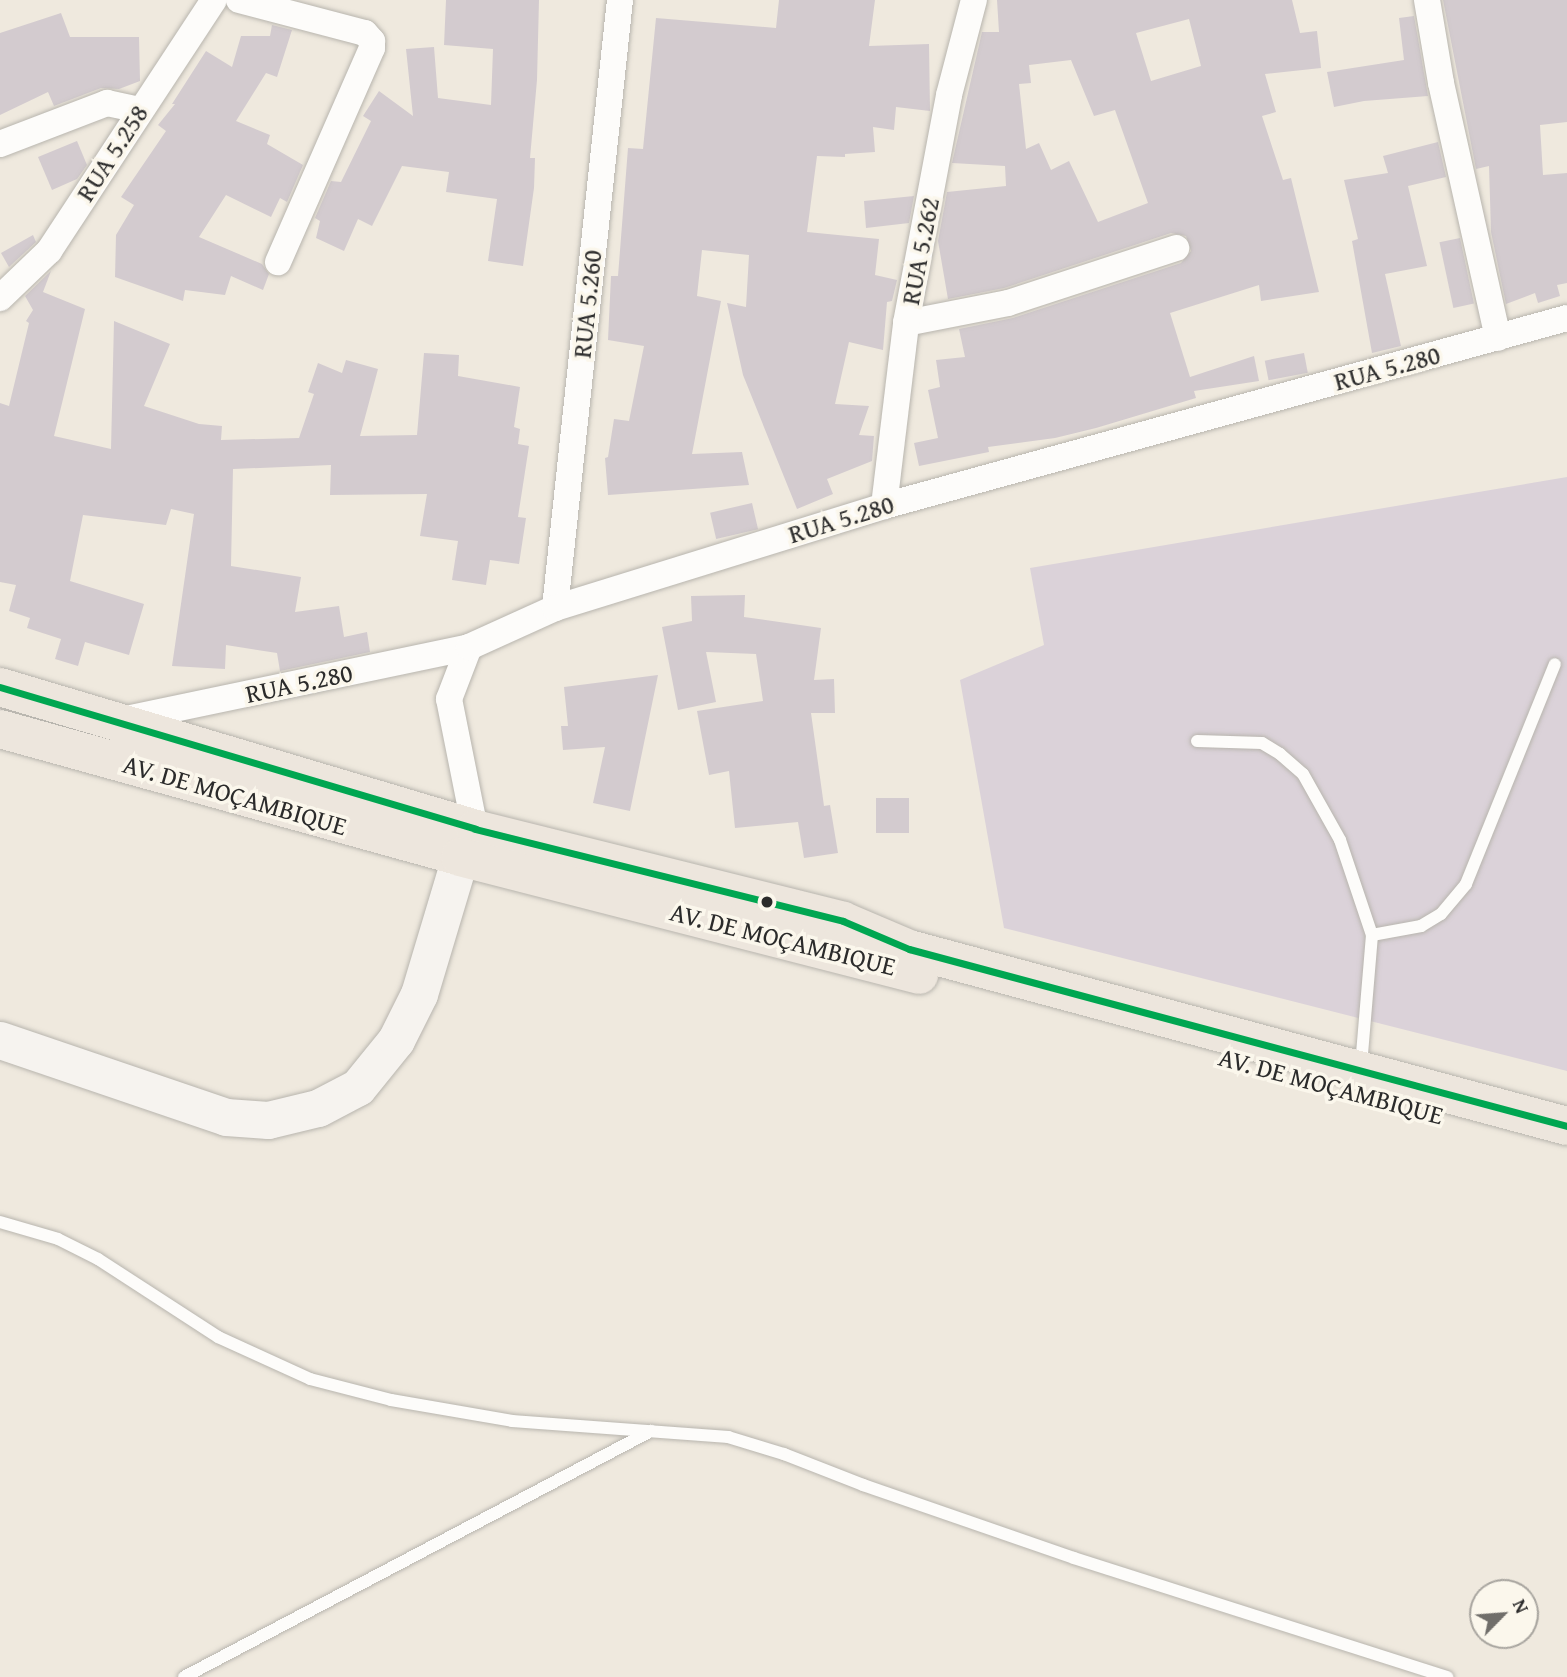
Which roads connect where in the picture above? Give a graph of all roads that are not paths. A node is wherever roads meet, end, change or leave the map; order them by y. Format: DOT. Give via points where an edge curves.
graph roads {
  1 [pos="214,0"];
  2 [pos="239,0"];
  3 [pos="620,0"];
  4 [pos="974,0"];
  5 [pos="1427,0"];
  6 [pos="139,110"];
  7 [pos="0,144"];
  8 [pos="1176,248"];
  9 [pos="278,262"];
  10 [pos="0,298"];
  11 [pos="1567,318"];
  12 [pos="906,323"];
  13 [pos="1498,338"];
  14 [pos="884,506"];
  15 [pos="555,608"];
  16 [pos="469,647"];
  17 [pos="1555,664"];
  18 [pos="0,687"];
  19 [pos="117,721"];
  20 [pos="0,729"];
  21 [pos="1197,741"];
  22 [pos="468,843"];
  23 [pos="1372,935"];
  24 [pos="0,1040"];
  25 [pos="1360,1070"];
  26 [pos="1567,1126"];
  27 [pos="1567,1148"];
  28 [pos="0,1222"];
  29 [pos="652,1431"];
  30 [pos="184,1677"];
  31 [pos="1448,1677"];
  1 -- 6 [label="street, RUA 5.258"];
  2 -- 9 [label="street" via="365,33 372,41"];
  3 -- 15 [label="street, RUA 5.260"];
  4 -- 12 [label="street, RUA 5.262" via="949,94"];
  5 -- 13 [label="street"];
  6 -- 7 [label="street" via="107,103"];
  6 -- 10 [label="street, RUA 5.258" via="49,251"];
  8 -- 12 [label="street" via="1008,303"];
  11 -- 13 [label="street, RUA 5.280"];
  12 -- 14 [label="street, RUA 5.262"];
  13 -- 14 [label="street, RUA 5.280"];
  14 -- 15 [label="street, RUA 5.280"];
  15 -- 16 [label="street, RUA 5.280"];
  16 -- 19 [label="street, RUA 5.280"];
  16 -- 22 [label="street" via="449,699"];
  17 -- 23 [label="lane" via="1466,884 1441,914 1421,926"];
  18 -- 19 [label="highway, AV. DE MOÇAMBIQUE"];
  19 -- 22 [label="highway, AV. DE MOÇAMBIQUE"];
  20 -- 22 [label="highway, AV. DE MOÇAMBIQUE"];
  21 -- 23 [label="lane" via="1262,743 1303,774 1340,840"];
  22 -- 24 [label="street" via="419,993 396,1040 358,1087 317,1108 268,1120 226,1117"];
  22 -- 25 [label="highway, AV. DE MOÇAMBIQUE" via="843,921 909,948"];
  22 -- 27 [label="highway, AV. DE MOÇAMBIQUE" via="823,948"];
  23 -- 25 [label="lane"];
  25 -- 26 [label="highway, AV. DE MOÇAMBIQUE"];
  28 -- 29 [label="lane" via="58,1239 99,1259 218,1337 310,1379 391,1400 512,1421"];
  29 -- 30 [label="lane"];
  29 -- 31 [label="lane" via="727,1437 773,1450 1074,1558"];
}
